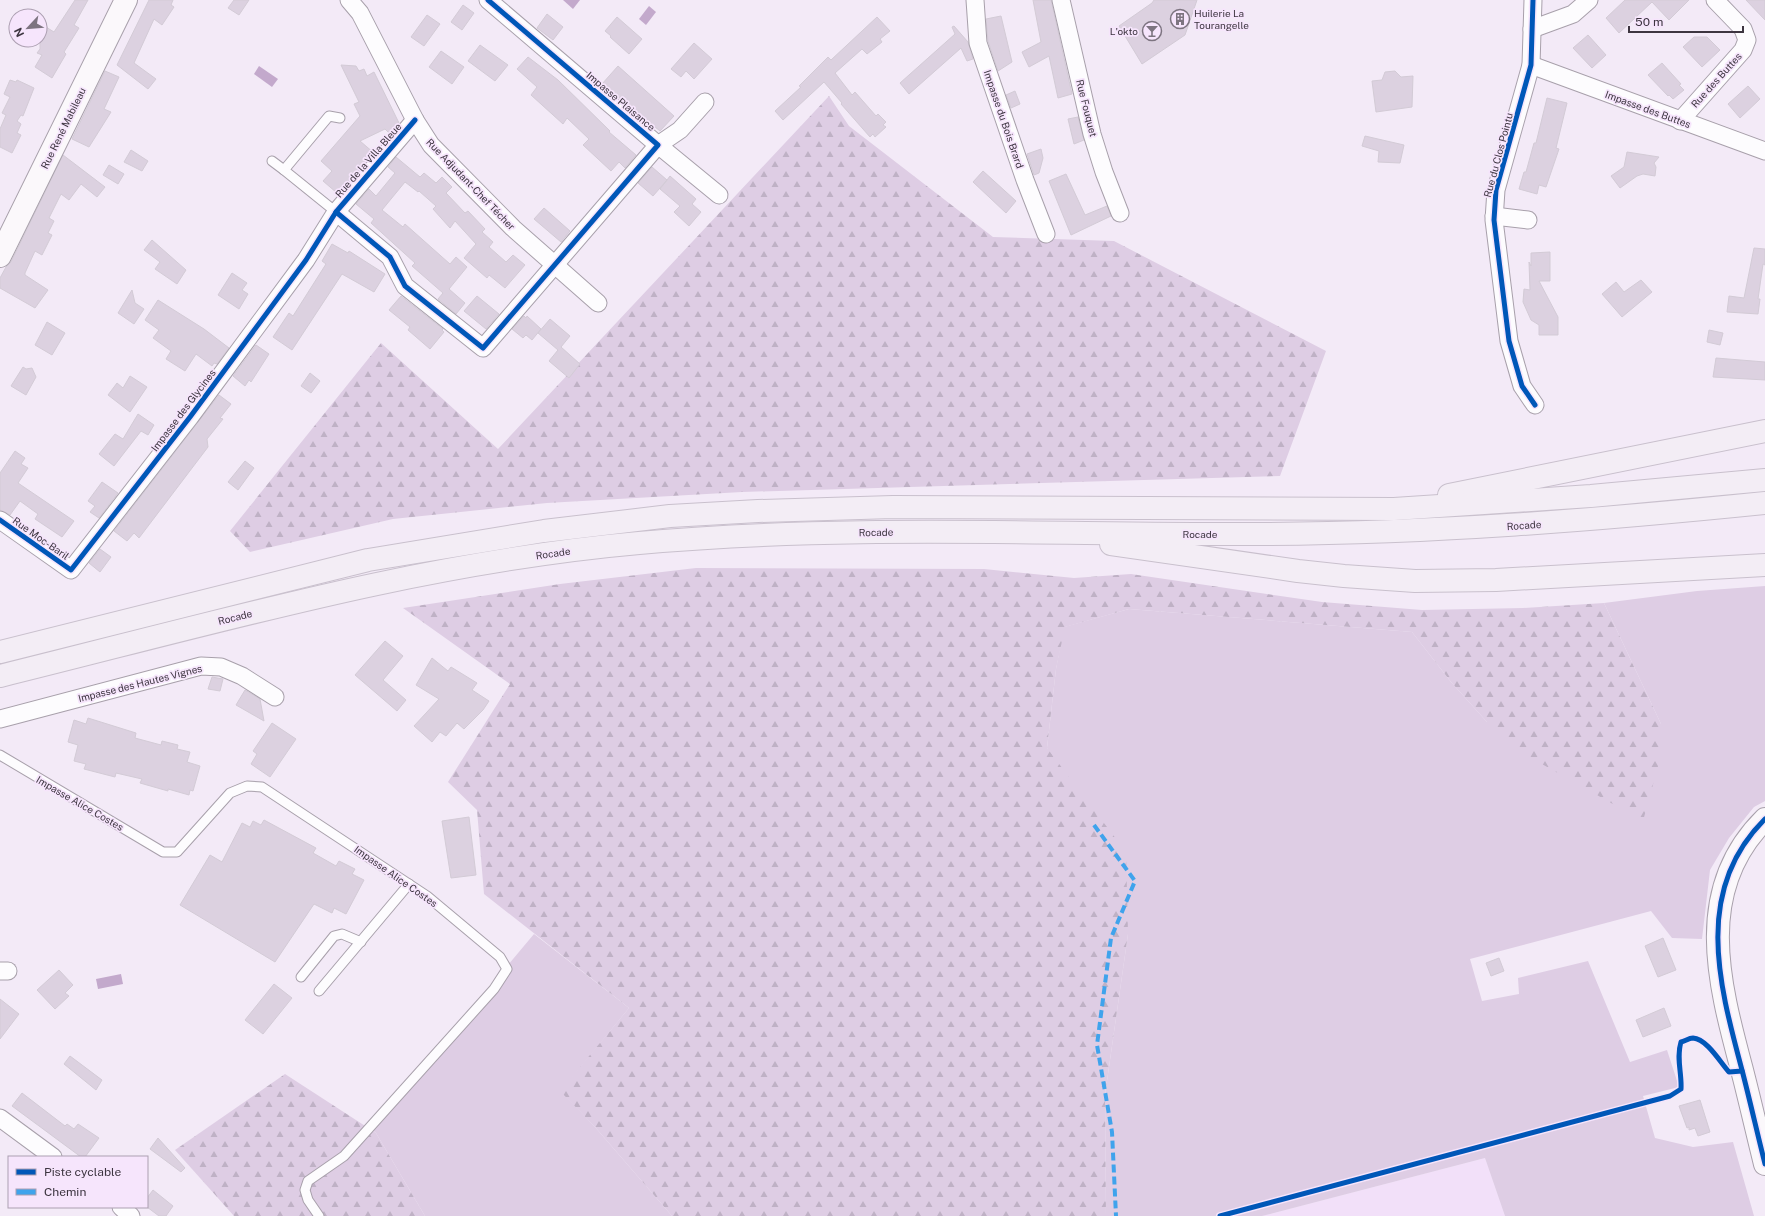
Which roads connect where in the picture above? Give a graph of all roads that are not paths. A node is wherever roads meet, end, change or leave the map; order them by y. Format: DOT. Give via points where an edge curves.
graph roads {
  1 [pos="126,0"];
  2 [pos="349,0"];
  3 [pos="488,0"];
  4 [pos="975,0"];
  5 [pos="1061,0"];
  6 [pos="1533,0"];
  7 [pos="1589,0"];
  8 [pos="1715,0"];
  9 [pos="1532,29"];
  10 [pos="1531,65"];
  11 [pos="705,102"];
  12 [pos="340,118"];
  13 [pos="415,120"];
  14 [pos="1680,121"];
  15 [pos="658,145"];
  16 [pos="1765,151"];
  17 [pos="272,161"];
  18 [pos="284,170"];
  19 [pos="719,195"];
  20 [pos="336,212"];
  21 [pos="1120,212"];
  22 [pos="1494,216"];
  23 [pos="1528,220"];
  24 [pos="1046,234"];
  25 [pos="0,256"];
  26 [pos="306,260"];
  27 [pos="556,265"];
  28 [pos="598,303"];
  29 [pos="1535,405"];
  30 [pos="1765,431"];
  31 [pos="1765,480"];
  32 [pos="1765,503"];
  33 [pos="1394,509"];
  34 [pos="0,520"];
  35 [pos="1043,532"];
  36 [pos="1765,565"];
  37 [pos="71,570"];
  38 [pos="0,652"];
  39 [pos="0,676"];
  40 [pos="275,697"];
  41 [pos="0,719"];
  42 [pos="0,755"];
  43 [pos="1765,819"];
  44 [pos="409,884"];
  45 [pos="361,942"];
  46 [pos="301,977"];
  47 [pos="320,991"];
  48 [pos="1758,1105"];
  49 [pos="0,1118"];
  50 [pos="51,1156"];
  51 [pos="1765,1164"];
  52 [pos="122,1208"];
  53 [pos="131,1216"];
  54 [pos="319,1216"];
  1 -- 25 [label="street, Rue René Mabileau"];
  2 -- 13 [label="street, Rue Adjudant-Chef Técher" via="360,14"];
  3 -- 15 [label="street, Impasse Plaisance"];
  4 -- 24 [label="street, Impasse du Bois Brard" via="978,43"];
  5 -- 21 [label="street, Rue Fouquet" via="1092,134"];
  6 -- 9 [label="street, Rue du Clos Pointu"];
  7 -- 9 [label="street" via="1573,14"];
  8 -- 14 [label="street, Rue des Buttes" via="1743,29 1747,40 1743,50"];
  9 -- 10 [label="street, Rue du Clos Pointu"];
  10 -- 14 [label="street, Impasse des Buttes"];
  10 -- 22 [label="street, Rue du Clos Pointu" via="1496,190"];
  11 -- 15 [label="street" via="680,130"];
  12 -- 18 [label="lane" via="330,116"];
  13 -- 20 [label="street, Rue de la Villa Bleue"];
  13 -- 27 [label="street, Rue Adjudant-Chef Técher" via="431,145 480,196"];
  14 -- 16 [label="street, Impasse des Buttes"];
  15 -- 19 [label="street"];
  15 -- 27 [label="street, Impasse Plaisance"];
  17 -- 18 [label="lane"];
  18 -- 20 [label="lane"];
  20 -- 26 [label="street, Rue de la Villa Bleue"];
  20 -- 27 [label="street, Rue de la Villa Bleue" via="390,257 405,286 483,348"];
  22 -- 23 [label="street"];
  22 -- 29 [label="street, Rue du Clos Pointu" via="1509,341 1522,386"];
  26 -- 37 [label="street, Impasse des Glycines" via="190,417"];
  27 -- 28 [label="street, Rue Adjudant-Chef Técher"];
  30 -- 33 [label="highway" via="1470,490"];
  31 -- 33 [label="highway" via="1591,496"];
  32 -- 35 [label="highway, Rocade" via="1593,520 1418,531 1263,534"];
  33 -- 38 [label="highway" via="893,507 670,516 544,531 368,560"];
  34 -- 37 [label="street, Rue Moc-Baril"];
  35 -- 36 [label="highway" via="1184,556 1344,576 1402,580 1496,580"];
  35 -- 39 [label="highway, Rocade" via="760,535 633,543 548,554 462,567 337,593"];
  40 -- 41 [label="street, Impasse des Hautes Vignes" via="242,676 221,667 201,666"];
  42 -- 44 [label="lane, Impasse Alice Costes" via="163,852 177,852 230,793 247,786 262,787"];
  43 -- 48 [label="street" via="1748,838 1733,863 1721,899 1718,920 1722,987"];
  44 -- 45 [label="lane"];
  44 -- 54 [label="lane, Impasse Alice Costes" via="500,957 507,969 494,989 344,1156 308,1181 305,1190 308,1200"];
  45 -- 46 [label="lane" via="342,934 334,936"];
  45 -- 47 [label="lane"];
  48 -- 51 [label="street"];
  49 -- 50 [label="street"];
  52 -- 53 [label="street"];
}
